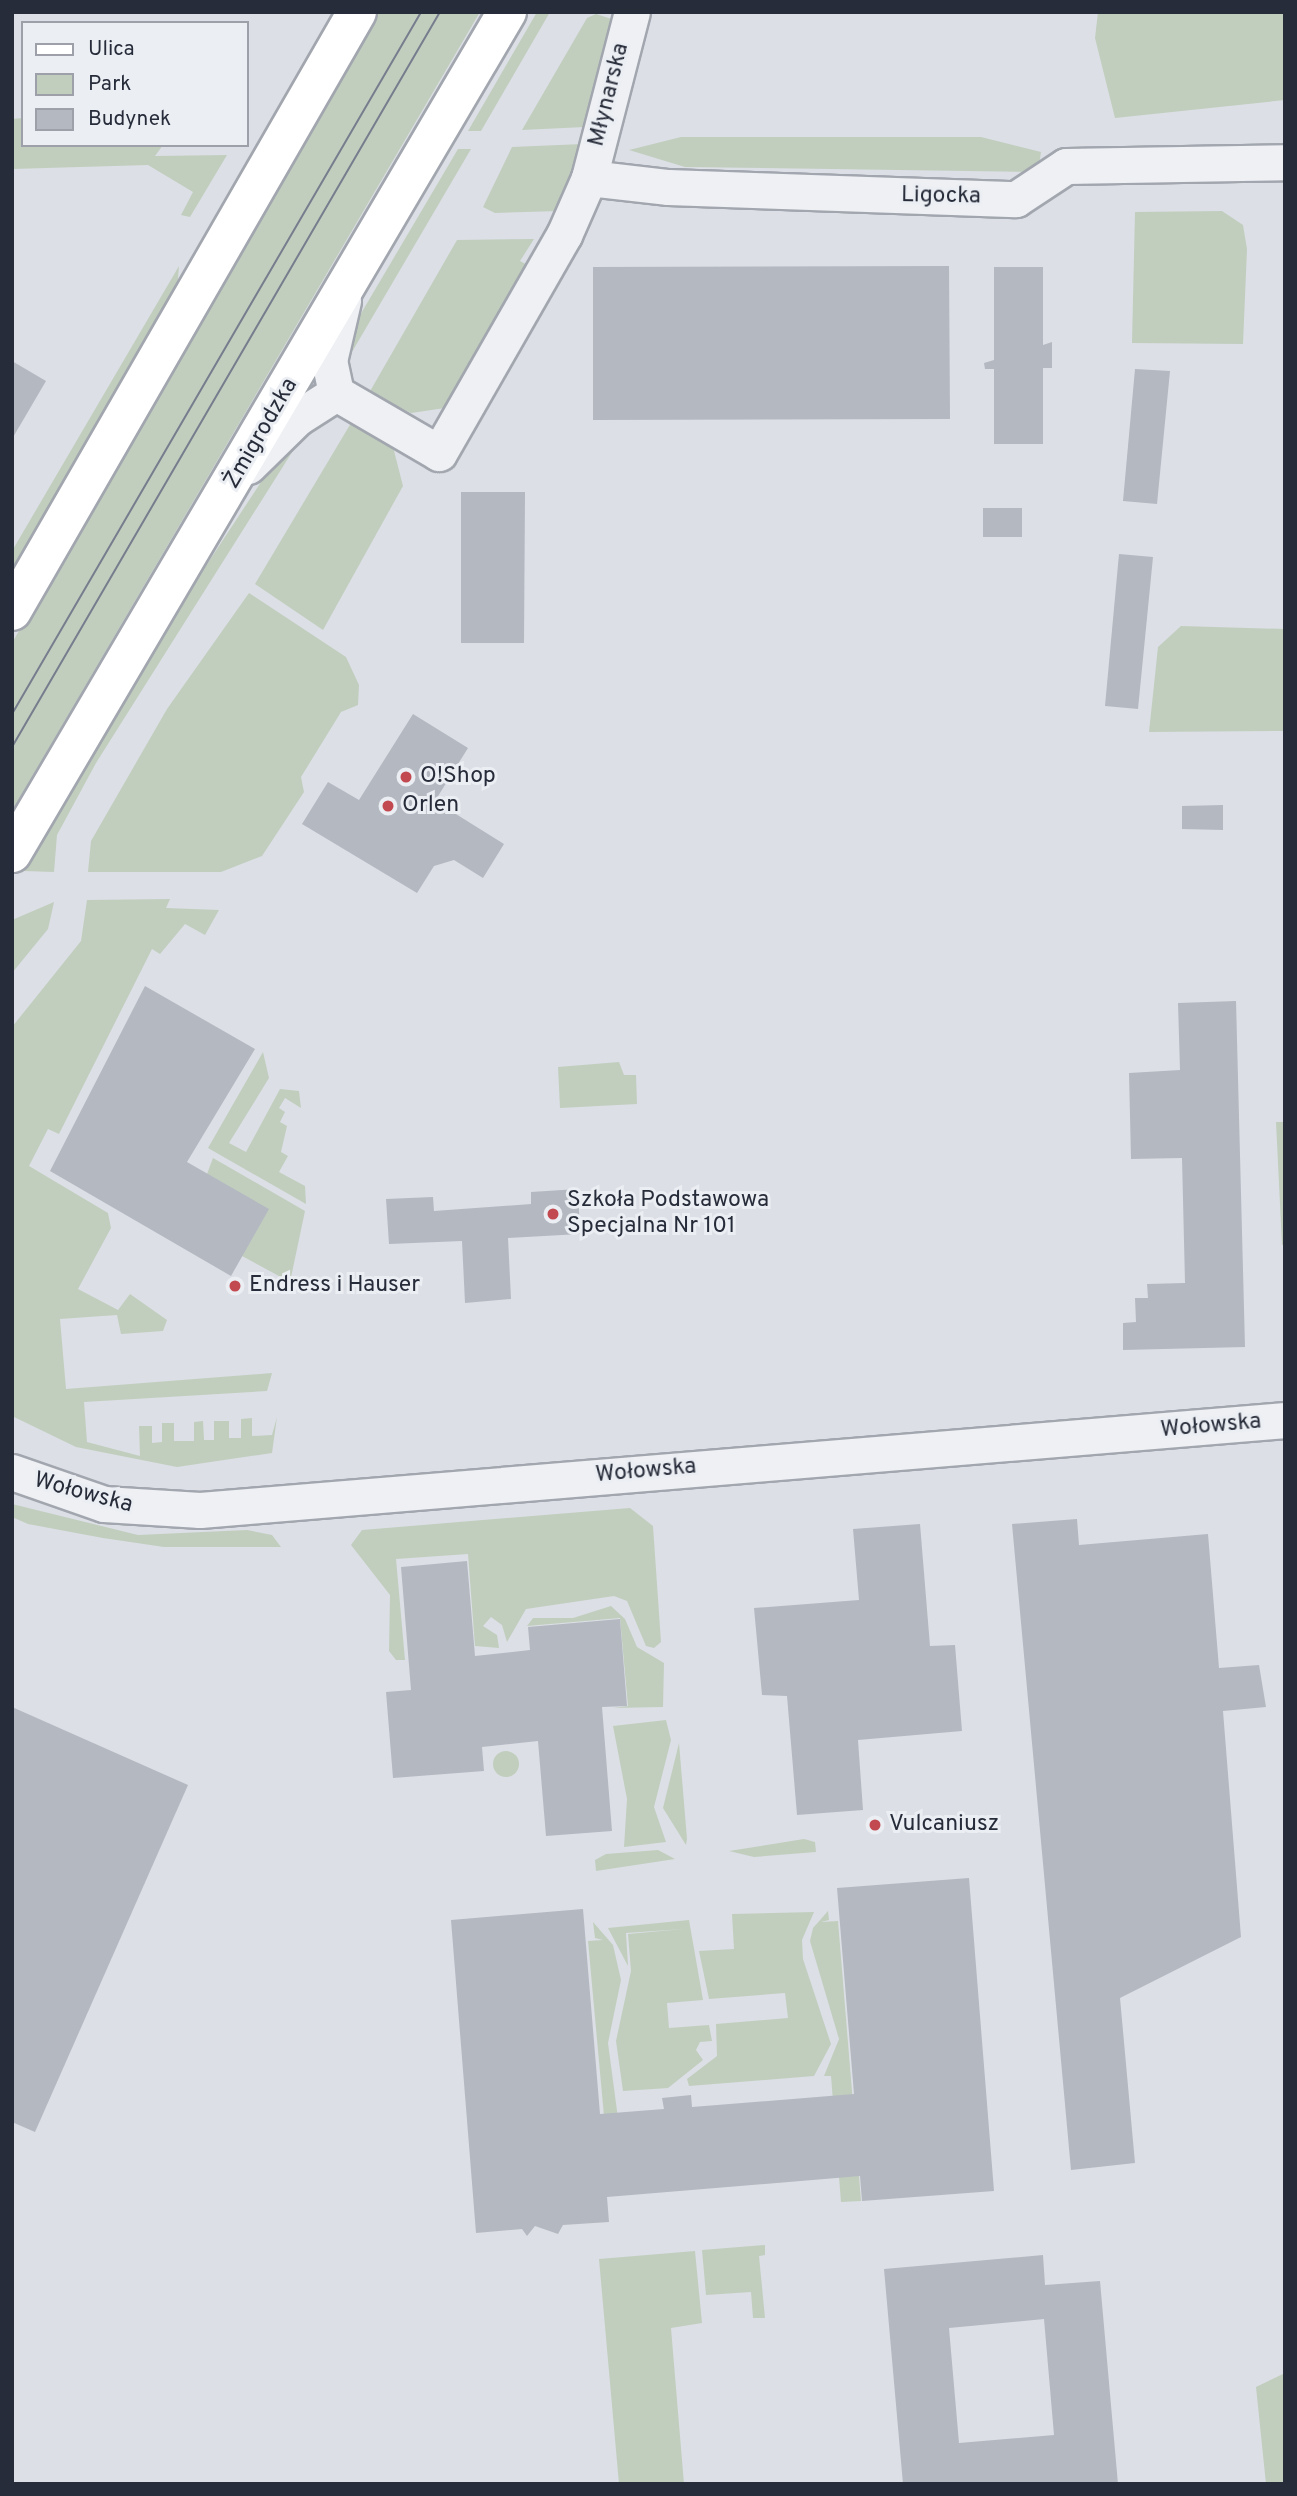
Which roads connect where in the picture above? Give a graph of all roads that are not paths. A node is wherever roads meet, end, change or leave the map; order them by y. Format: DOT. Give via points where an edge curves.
graph roads {
  1 [pos="357,12"];
  2 [pos="507,12"];
  3 [pos="632,12"];
  4 [pos="1285,162"];
  5 [pos="589,178"];
  6 [pos="344,293"];
  7 [pos="337,393"];
  8 [pos="237,477"];
  9 [pos="12,611"];
  10 [pos="12,853"];
  11 [pos="1285,1420"];
  12 [pos="12,1472"];
  1 -- 9 [label="main road"];
  2 -- 6 [label="main road, Żmigrodzka"];
  3 -- 5 [label="street, Młynarska"];
  4 -- 5 [label="street, Ligocka" via="1066,166 1016,199 681,188"];
  5 -- 7 [label="street, Młynarska" via="530,304 439,453"];
  6 -- 7 [label="street" via="330,361"];
  6 -- 8 [label="main road, Żmigrodzka"];
  7 -- 8 [label="street" via="297,418"];
  8 -- 10 [label="main road, Żmigrodzka"];
  11 -- 12 [label="street, Wołowska" via="201,1510 104,1504"];
}
